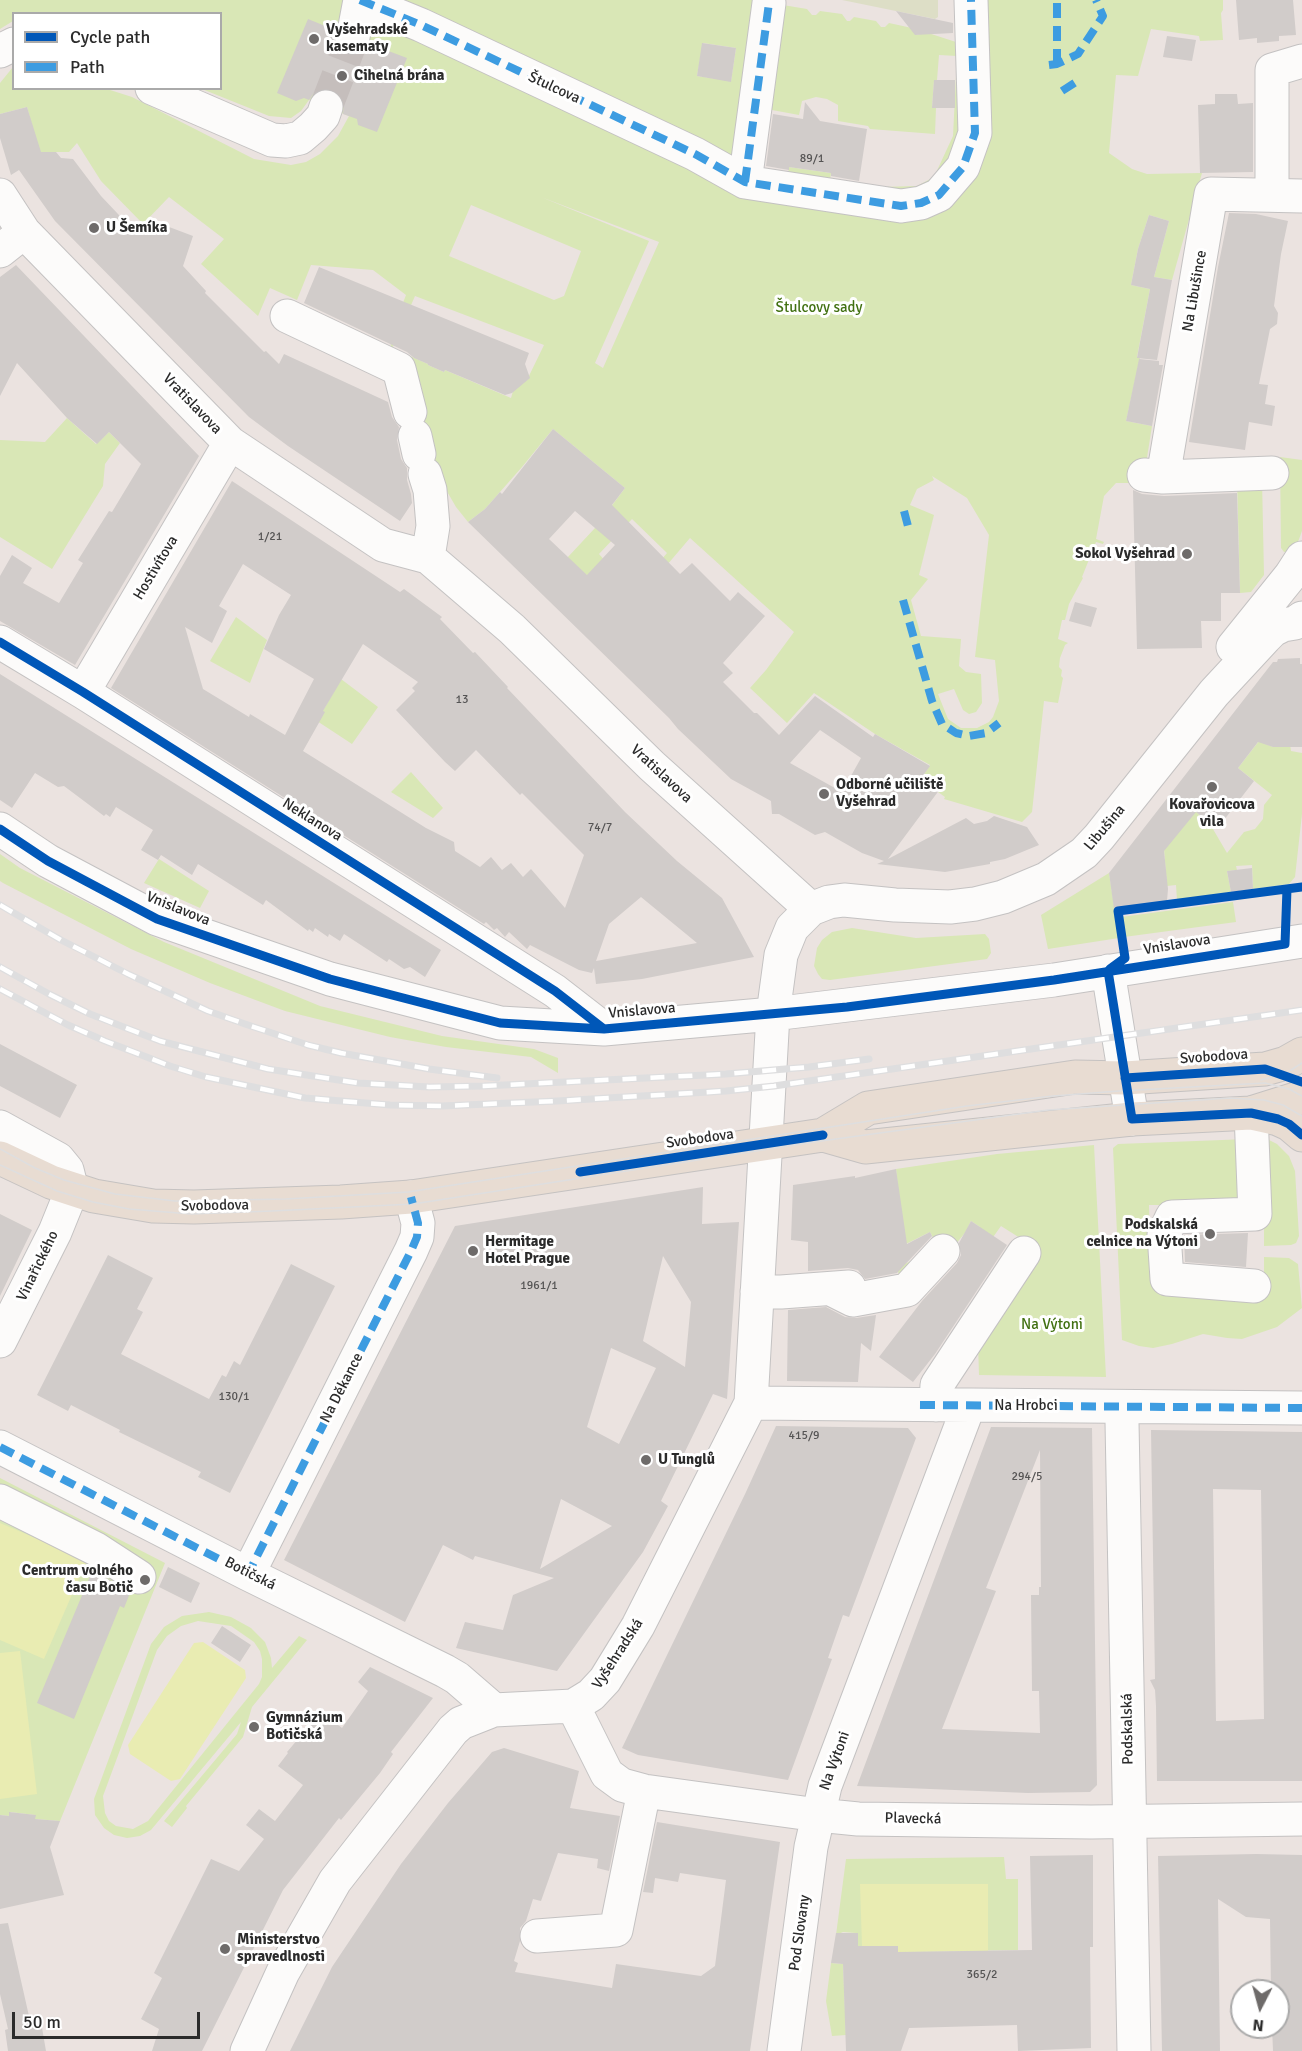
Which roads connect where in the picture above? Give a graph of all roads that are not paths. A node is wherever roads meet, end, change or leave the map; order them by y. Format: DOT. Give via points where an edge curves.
graph roads {
  1 [pos="360,0"];
  2 [pos="971,0"];
  3 [pos="769,3"];
  4 [pos="353,37"];
  5 [pos="1302,61"];
  6 [pos="157,90"];
  7 [pos="326,107"];
  8 [pos="746,182"];
  9 [pos="0,195"];
  10 [pos="1287,196"];
  11 [pos="12,242"];
  12 [pos="287,316"];
  13 [pos="230,443"];
  14 [pos="1272,473"];
  15 [pos="428,557"];
  16 [pos="1296,566"];
  17 [pos="1300,622"];
  18 [pos="0,642"];
  19 [pos="83,692"];
  20 [pos="1214,693"];
  21 [pos="0,829"];
  22 [pos="811,909"];
  23 [pos="1302,941"];
  24 [pos="1108,971"];
  25 [pos="773,1014"];
  26 [pos="604,1029"];
  27 [pos="1302,1054"];
  28 [pos="1265,1069"];
  29 [pos="1125,1078"];
  30 [pos="1302,1082"];
  31 [pos="1302,1097"];
  32 [pos="1251,1113"];
  33 [pos="1132,1119"];
  34 [pos="0,1127"];
  35 [pos="823,1135"];
  36 [pos="1302,1135"];
  37 [pos="765,1144"];
  38 [pos="0,1158"];
  39 [pos="72,1190"];
  40 [pos="411,1197"];
  41 [pos="943,1251"];
  42 [pos="1024,1253"];
  43 [pos="1254,1286"];
  44 [pos="757,1292"];
  45 [pos="0,1341"];
  46 [pos="751,1403"];
  47 [pos="936,1405"];
  48 [pos="969,1406"];
  49 [pos="1124,1407"];
  50 [pos="1302,1408"];
  51 [pos="0,1447"];
  52 [pos="0,1501"];
  53 [pos="248,1574"];
  54 [pos="139,1577"];
  55 [pos="573,1706"];
  56 [pos="494,1710"];
  57 [pos="644,1791"];
  58 [pos="818,1815"];
  59 [pos="1302,1819"];
  60 [pos="1130,1821"];
  61 [pos="537,1936"];
  62 [pos="247,2051"];
  63 [pos="784,2051"];
  64 [pos="1134,2051"];
  1 -- 4 [label="street"];
  1 -- 8 [label="street, Štulcova" via="674,144"];
  2 -- 8 [label="street, Štulcova" via="975,133 963,167 939,195 901,206"];
  3 -- 8 [label="street"];
  5 -- 10 [label="street" via="1272,70"];
  6 -- 7 [label="street" via="272,140 300,138 314,128"];
  9 -- 11 [label="street, Vratislavova"];
  10 -- 14 [label="street, Na Libušince" via="1211,194 1153,476"];
  11 -- 13 [label="street, Vratislavova"];
  12 -- 15 [label="street" via="399,369 430,490 433,526"];
  13 -- 15 [label="street, Vratislavova" via="383,545"];
  13 -- 19 [label="street, Hostivítova"];
  15 -- 22 [label="street, Vratislavova" via="512,629 652,766"];
  16 -- 20 [label="street" via="1229,653"];
  17 -- 20 [label="street, Libušina" via="1273,630"];
  18 -- 19 [label="street, Neklanova"];
  19 -- 26 [label="street, Neklanova" via="555,991"];
  20 -- 22 [label="street, Libušina" via="1099,837 1084,853 1046,879 1004,897 975,904 950,907 844,900"];
  21 -- 26 [label="street, Vnislavova" via="48,861 157,919 330,979 500,1023"];
  22 -- 25 [label="street" via="787,937"];
  23 -- 24 [label="street, Vnislavova"];
  24 -- 25 [label="street, Vnislavova"];
  24 -- 29 [label="street"];
  25 -- 26 [label="street, Vnislavova"];
  25 -- 37 [label="street, Vyšehradská"];
  27 -- 28 [label="main road, Svobodova"];
  28 -- 29 [label="main road, Svobodova"];
  28 -- 30 [label="main road, Svobodova"];
  29 -- 33 [label="street"];
  29 -- 35 [label="main road, Svobodova" via="1075,1077 868,1108"];
  31 -- 32 [label="main road"];
  32 -- 33 [label="main road, Svobodova"];
  32 -- 36 [label="main road, Svobodova" via="1278,1119"];
  32 -- 43 [label="street" via="1255,1214 1172,1217 1164,1234 1167,1279"];
  33 -- 35 [label="main road, Svobodova" via="865,1147"];
  34 -- 39 [label="street" via="58,1159 67,1170"];
  35 -- 37 [label="main road, Svobodova"];
  37 -- 40 [label="main road, Svobodova"];
  37 -- 44 [label="street, Vyšehradská"];
  38 -- 39 [label="main road, Svobodova"];
  39 -- 40 [label="main road, Svobodova" via="174,1207"];
  39 -- 45 [label="street, Vinařického"];
  40 -- 53 [label="street, Na Děkance" via="418,1223 411,1251"];
  41 -- 44 [label="street" via="907,1290 853,1300 840,1288"];
  42 -- 47 [label="street" via="937,1385"];
  44 -- 46 [label="street, Vyšehradská"];
  46 -- 47 [label="street, Na Hrobci"];
  46 -- 55 [label="street, Vyšehradská" via="638,1626 604,1680 591,1695"];
  47 -- 48 [label="street, Na Hrobci"];
  48 -- 49 [label="street, Na Hrobci"];
  48 -- 58 [label="street, Na Výtoni" via="825,1786"];
  49 -- 50 [label="street, Na Hrobci"];
  49 -- 60 [label="street, Podskalská"];
  51 -- 53 [label="street, Botičská"];
  52 -- 54 [label="street" via="96,1549"];
  53 -- 56 [label="street, Botičská" via="445,1671"];
  55 -- 56 [label="street"];
  55 -- 57 [label="street, Plavecká" via="607,1774 622,1785"];
  56 -- 62 [label="street" via="453,1730 335,1881 283,1972"];
  57 -- 58 [label="street, Plavecká"];
  57 -- 61 [label="street" via="616,1930"];
  58 -- 60 [label="street, Plavecká" via="858,1819"];
  58 -- 63 [label="street, Pod Slovany"];
  59 -- 60 [label="street, Plavecká"];
  60 -- 64 [label="street, Podskalská"];
}
